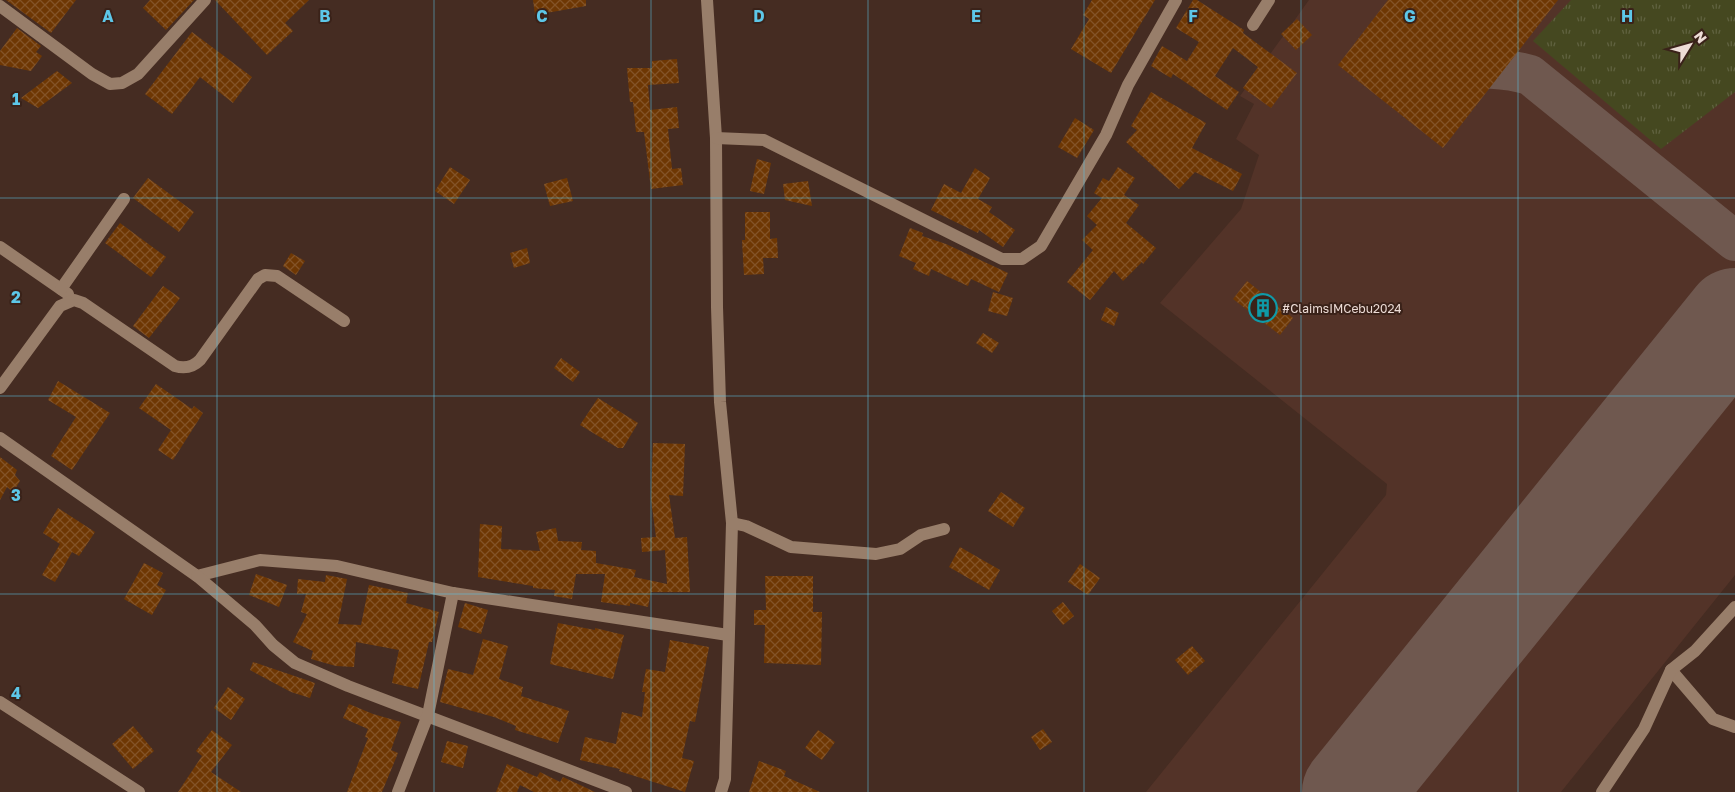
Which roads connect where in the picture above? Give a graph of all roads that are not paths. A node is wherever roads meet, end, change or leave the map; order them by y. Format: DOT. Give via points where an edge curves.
graph roads {
  1 [pos="205,0"];
  2 [pos="708,0"];
  3 [pos="1176,0"];
  4 [pos="1269,0"];
  5 [pos="0,6"];
  6 [pos="1253,25"];
  7 [pos="716,138"];
  8 [pos="124,199"];
  9 [pos="0,247"];
  10 [pos="61,289"];
  11 [pos="79,301"];
  12 [pos="344,321"];
  13 [pos="0,388"];
  14 [pos="0,438"];
  15 [pos="732,523"];
  16 [pos="944,529"];
  17 [pos="197,576"];
  18 [pos="453,593"];
  19 [pos="1735,607"];
  20 [pos="728,635"];
  21 [pos="1671,670"];
  22 [pos="0,702"];
  23 [pos="428,715"];
  24 [pos="1735,727"];
  25 [pos="139,792"];
  26 [pos="398,792"];
  27 [pos="626,792"];
  28 [pos="721,792"];
  29 [pos="1602,792"];
  1 -- 5 [label="street" via="138,74 122,83 110,84"];
  2 -- 7 [label="street"];
  3 -- 7 [label="street" via="1128,85 1106,135 1041,246 1022,259 1002,259 764,140"];
  4 -- 6 [label="street"];
  7 -- 15 [label="street" via="716,307 720,402"];
  8 -- 10 [label="street"];
  9 -- 10 [label="street"];
  10 -- 11 [label="street"];
  11 -- 12 [label="street" via="175,366 184,368 200,360 258,279 266,275 277,276"];
  11 -- 13 [label="street" via="69,301 60,306"];
  14 -- 17 [label="street"];
  15 -- 16 [label="street" via="791,547 876,554 900,549 921,535"];
  15 -- 20 [label="street"];
  17 -- 18 [label="street" via="260,560 338,566"];
  17 -- 23 [label="street" via="295,663"];
  18 -- 20 [label="street"];
  18 -- 23 [label="street"];
  19 -- 21 [label="street" via="1695,651"];
  20 -- 28 [label="street" via="725,780"];
  21 -- 24 [label="street" via="1712,719"];
  21 -- 29 [label="street" via="1644,729"];
  22 -- 25 [label="street"];
  23 -- 26 [label="street"];
  23 -- 27 [label="street"];
}
